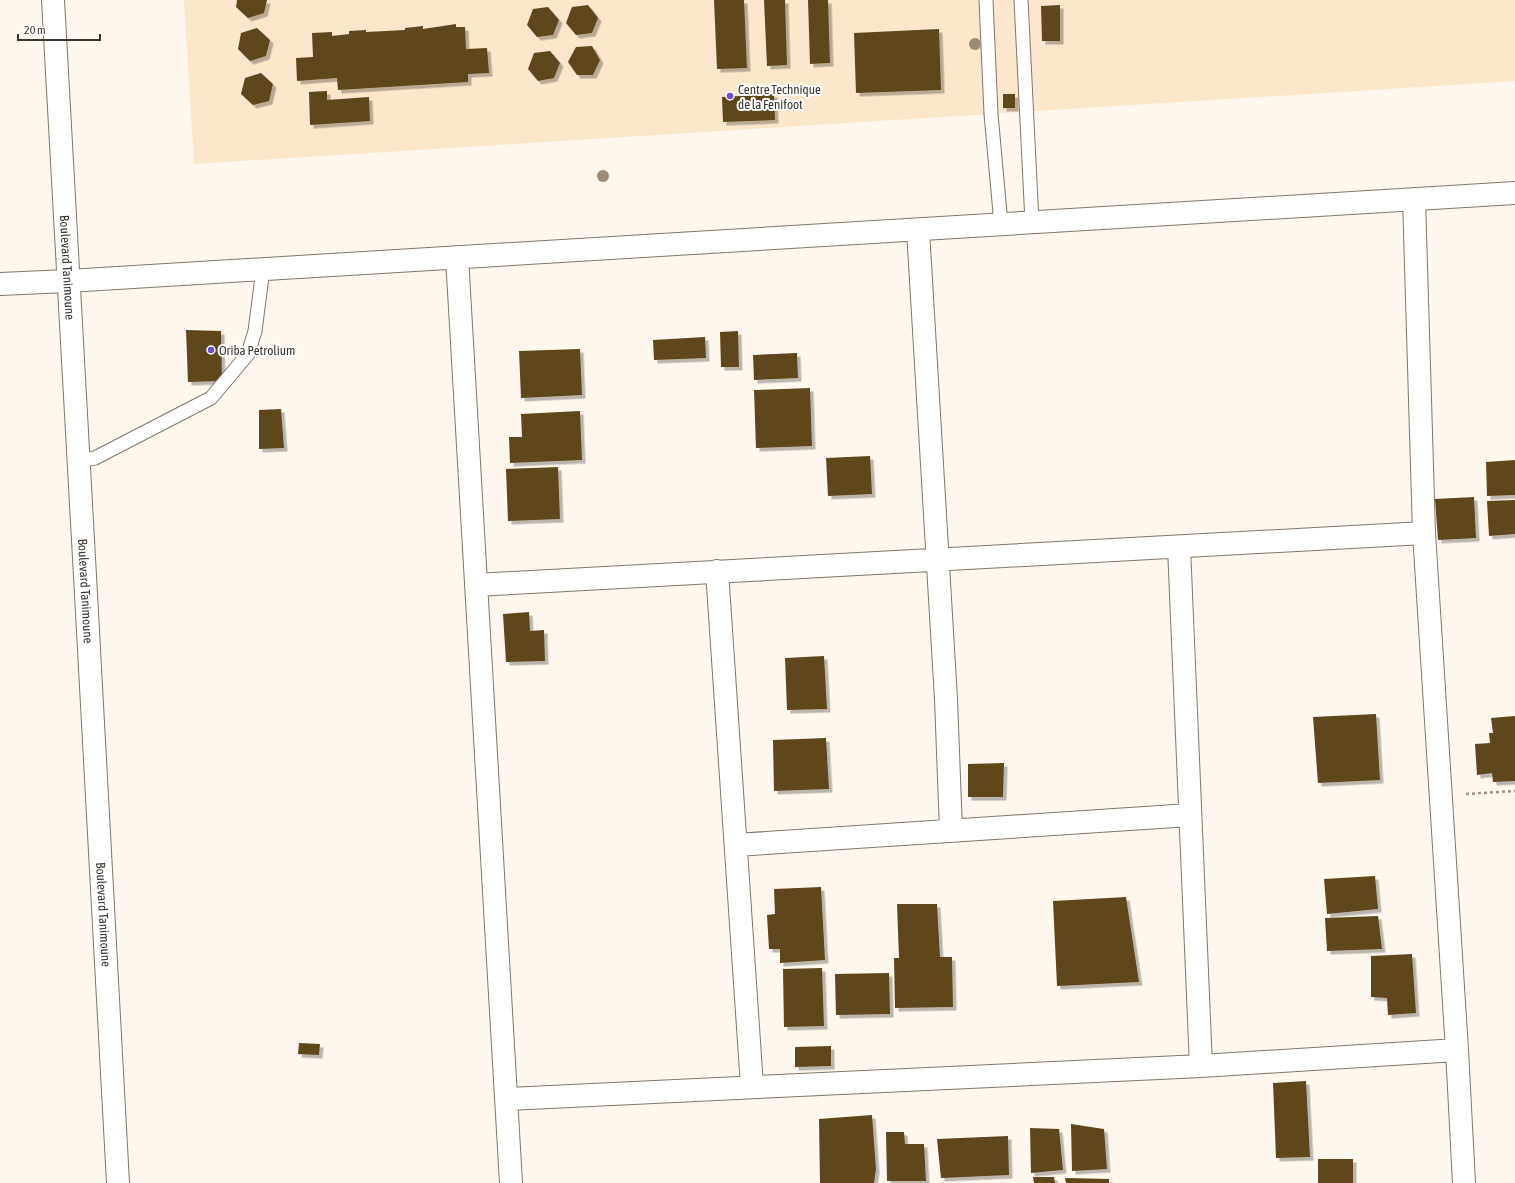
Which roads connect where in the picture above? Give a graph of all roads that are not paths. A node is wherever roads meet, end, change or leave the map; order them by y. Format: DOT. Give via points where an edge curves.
graph roads {
  1 [pos="53,0"];
  2 [pos="986,0"];
  3 [pos="1021,0"];
  4 [pos="1515,193"];
  5 [pos="1414,199"];
  6 [pos="1032,222"];
  7 [pos="1001,224"];
  8 [pos="918,230"];
  9 [pos="457,257"];
  10 [pos="263,269"];
  11 [pos="68,281"];
  12 [pos="0,284"];
  13 [pos="79,461"];
  14 [pos="1424,533"];
  15 [pos="1179,547"];
  16 [pos="937,560"];
  17 [pos="717,571"];
  18 [pos="476,585"];
  19 [pos="1190,815"];
  20 [pos="951,831"];
  21 [pos="736,845"];
  22 [pos="1457,1050"];
  23 [pos="1201,1066"];
  24 [pos="752,1086"];
  25 [pos="506,1099"];
  26 [pos="118,1183"];
  27 [pos="511,1183"];
  28 [pos="1464,1183"];
  1 -- 11 [label="street, Boulevard Tanimoune"];
  2 -- 7 [label="lane" via="991,114"];
  3 -- 6 [label="lane"];
  4 -- 5 [label="street"];
  5 -- 6 [label="street"];
  5 -- 14 [label="street"];
  6 -- 7 [label="street"];
  7 -- 8 [label="street"];
  8 -- 9 [label="street"];
  8 -- 16 [label="street"];
  9 -- 10 [label="street"];
  9 -- 18 [label="street"];
  10 -- 11 [label="street"];
  10 -- 13 [label="lane" via="248,354 212,398 95,458"];
  11 -- 12 [label="street"];
  11 -- 13 [label="street, Boulevard Tanimoune"];
  13 -- 26 [label="street, Boulevard Tanimoune"];
  14 -- 15 [label="street"];
  14 -- 22 [label="street"];
  15 -- 16 [label="street"];
  15 -- 19 [label="street"];
  16 -- 17 [label="street"];
  16 -- 20 [label="street"];
  17 -- 18 [label="street"];
  17 -- 21 [label="street"];
  18 -- 25 [label="street"];
  19 -- 20 [label="street"];
  19 -- 23 [label="street"];
  20 -- 21 [label="street"];
  21 -- 24 [label="street"];
  22 -- 23 [label="street"];
  22 -- 28 [label="street"];
  23 -- 24 [label="street"];
  24 -- 25 [label="street"];
  25 -- 27 [label="street"];
}
